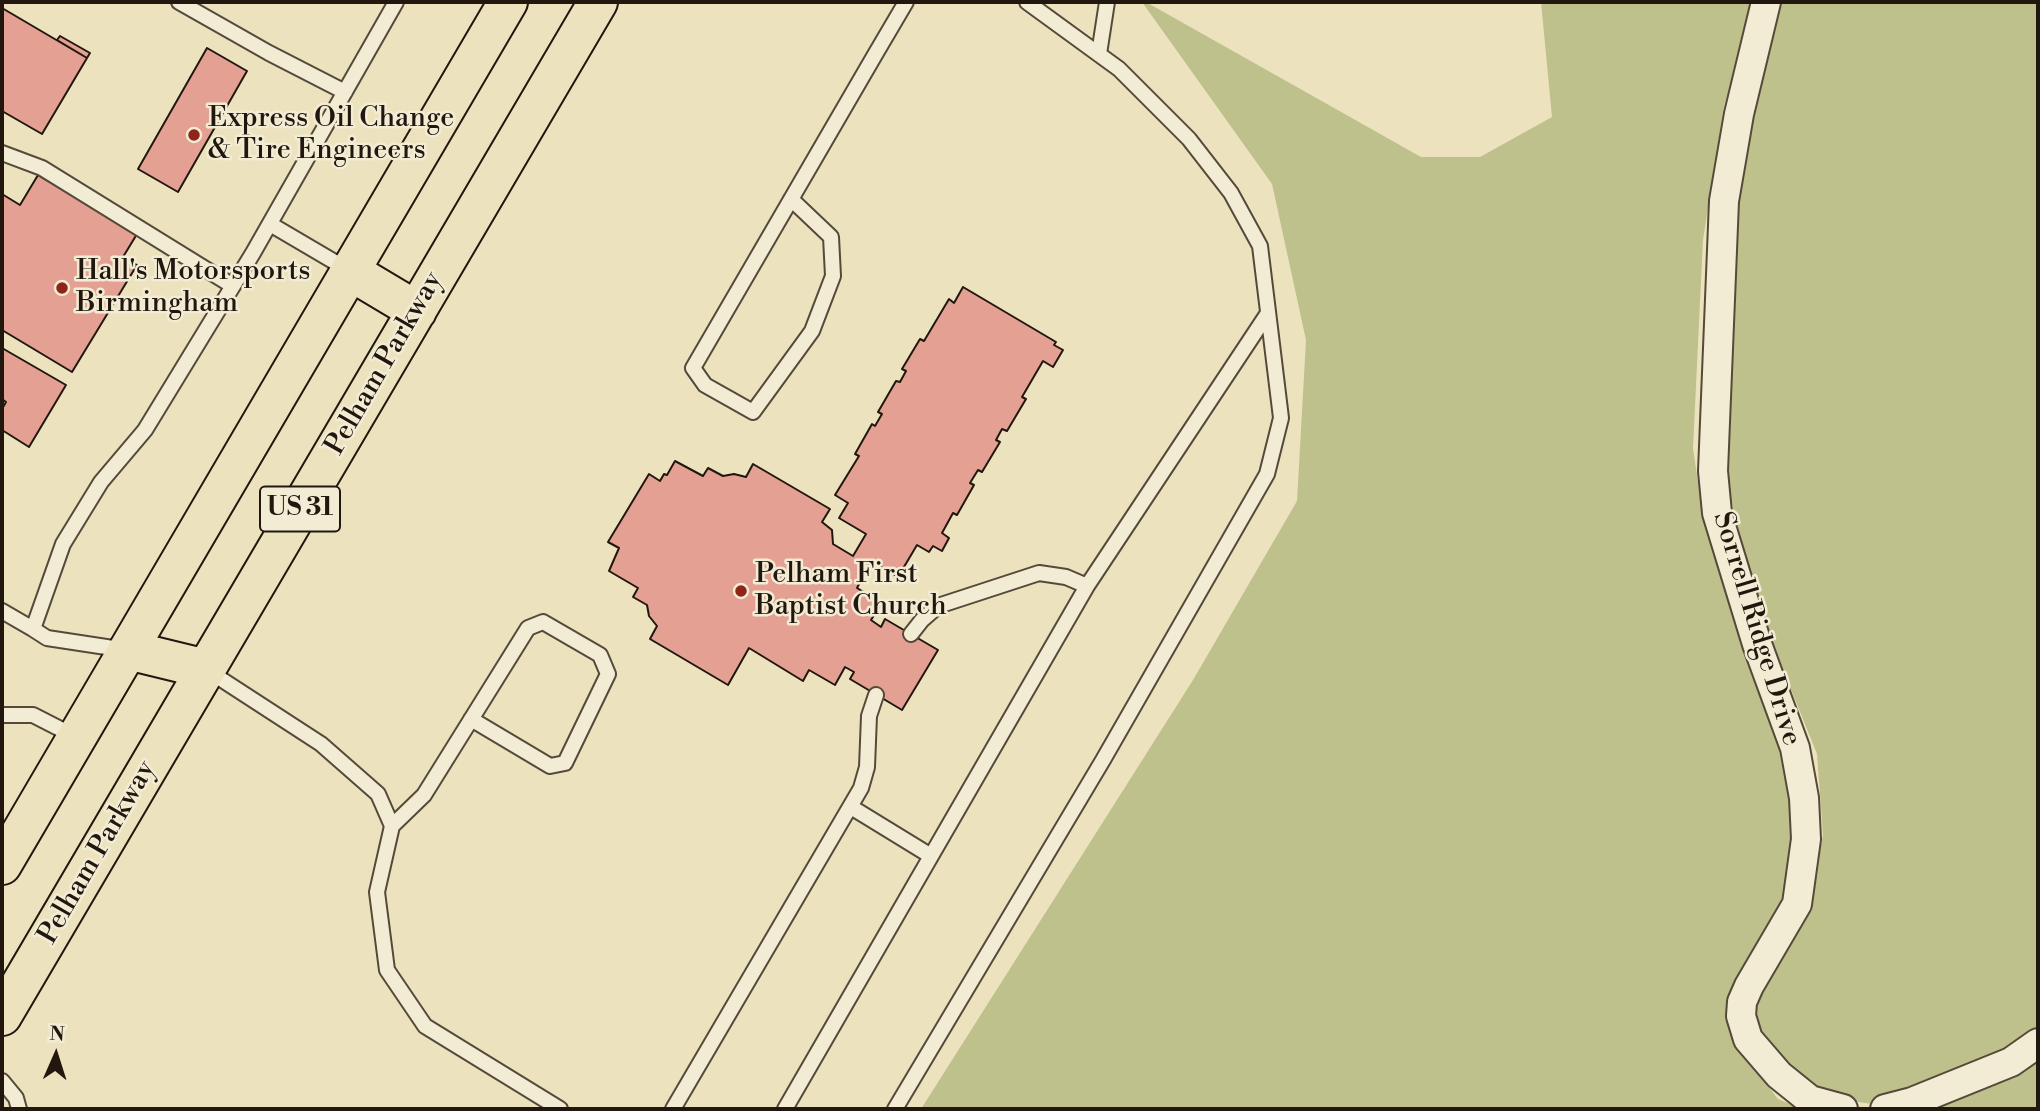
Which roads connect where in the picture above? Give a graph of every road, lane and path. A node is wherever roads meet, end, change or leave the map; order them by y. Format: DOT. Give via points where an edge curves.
graph roads {
  1 [pos="179,2"];
  2 [pos="396,2"];
  3 [pos="508,2"];
  4 [pos="598,2"];
  5 [pos="906,2"];
  6 [pos="1027,2"];
  7 [pos="1107,2"];
  8 [pos="1766,2"];
  9 [pos="1099,54"];
  10 [pos="345,92"];
  11 [pos="2,153"];
  12 [pos="791,199"];
  13 [pos="270,224"];
  14 [pos="350,271"];
  15 [pos="233,286"];
  16 [pos="416,311"];
  17 [pos="1268,313"];
  18 [pos="1087,586"];
  19 [pos="2,611"];
  20 [pos="33,629"];
  21 [pos="911,634"];
  22 [pos="128,650"];
  23 [pos="206,669"];
  24 [pos="876,695"];
  25 [pos="2,715"];
  26 [pos="471,719"];
  27 [pos="77,737"];
  28 [pos="851,807"];
  29 [pos="392,826"];
  30 [pos="931,856"];
  31 [pos="2,865"];
  32 [pos="2,1016"];
  33 [pos="2038,1043"];
  34 [pos="2,1081"];
  35 [pos="19,1109"];
  36 [pos="560,1109"];
  37 [pos="673,1109"];
  38 [pos="785,1109"];
  39 [pos="895,1109"];
  40 [pos="1843,1109"];
  41 [pos="1885,1109"];
  1 -- 10 [label="lane"];
  2 -- 10 [label="lane"];
  3 -- 14 [label="main road, US 31"];
  4 -- 16 [label="main road, Pelham Parkway / US 31"];
  5 -- 12 [label="lane"];
  6 -- 9 [label="lane"];
  7 -- 9 [label="lane"];
  8 -- 40 [label="street, Sorrell Ridge Drive" via="1724,201 1713,471 1717,513 1795,748 1806,839 1797,904 1749,986 1741,1016 1748,1039 1779,1075 1810,1100"];
  9 -- 17 [label="lane" via="1189,139 1231,193 1259,246"];
  10 -- 13 [label="lane"];
  11 -- 15 [label="lane" via="42,168"];
  12 -- 12 [label="lane" via="693,368 705,385 753,412 812,331 833,276 831,237"];
  13 -- 14 [label="lane"];
  13 -- 15 [label="lane"];
  14 -- 16 [label="main road"];
  14 -- 22 [label="main road, US 31"];
  15 -- 20 [label="lane" via="145,430 101,482 62,544"];
  16 -- 23 [label="main road, Pelham Parkway / US 31"];
  17 -- 18 [label="lane"];
  17 -- 39 [label="lane" via="1281,418 1267,474"];
  18 -- 21 [label="lane" via="1039,573 938,606"];
  18 -- 30 [label="lane"];
  19 -- 20 [label="lane"];
  20 -- 22 [label="lane" via="47,638"];
  22 -- 23 [label="main road"];
  22 -- 27 [label="main road, US 31"];
  23 -- 29 [label="lane" via="321,744 378,794"];
  23 -- 32 [label="main road, Pelham Parkway / US 31"];
  24 -- 28 [label="lane" via="869,716 867,767"];
  25 -- 27 [label="lane" via="33,715"];
  26 -- 26 [label="lane" via="528,628 543,622 600,655 608,674 565,763 550,766"];
  26 -- 29 [label="lane" via="424,795"];
  27 -- 31 [label="main road, US 31"];
  28 -- 30 [label="lane"];
  28 -- 37 [label="lane"];
  29 -- 36 [label="lane" via="377,892 387,970 425,1026"];
  30 -- 38 [label="lane"];
  33 -- 41 [label="street" via="2011,1062"];
  34 -- 35 [label="lane"];
}
